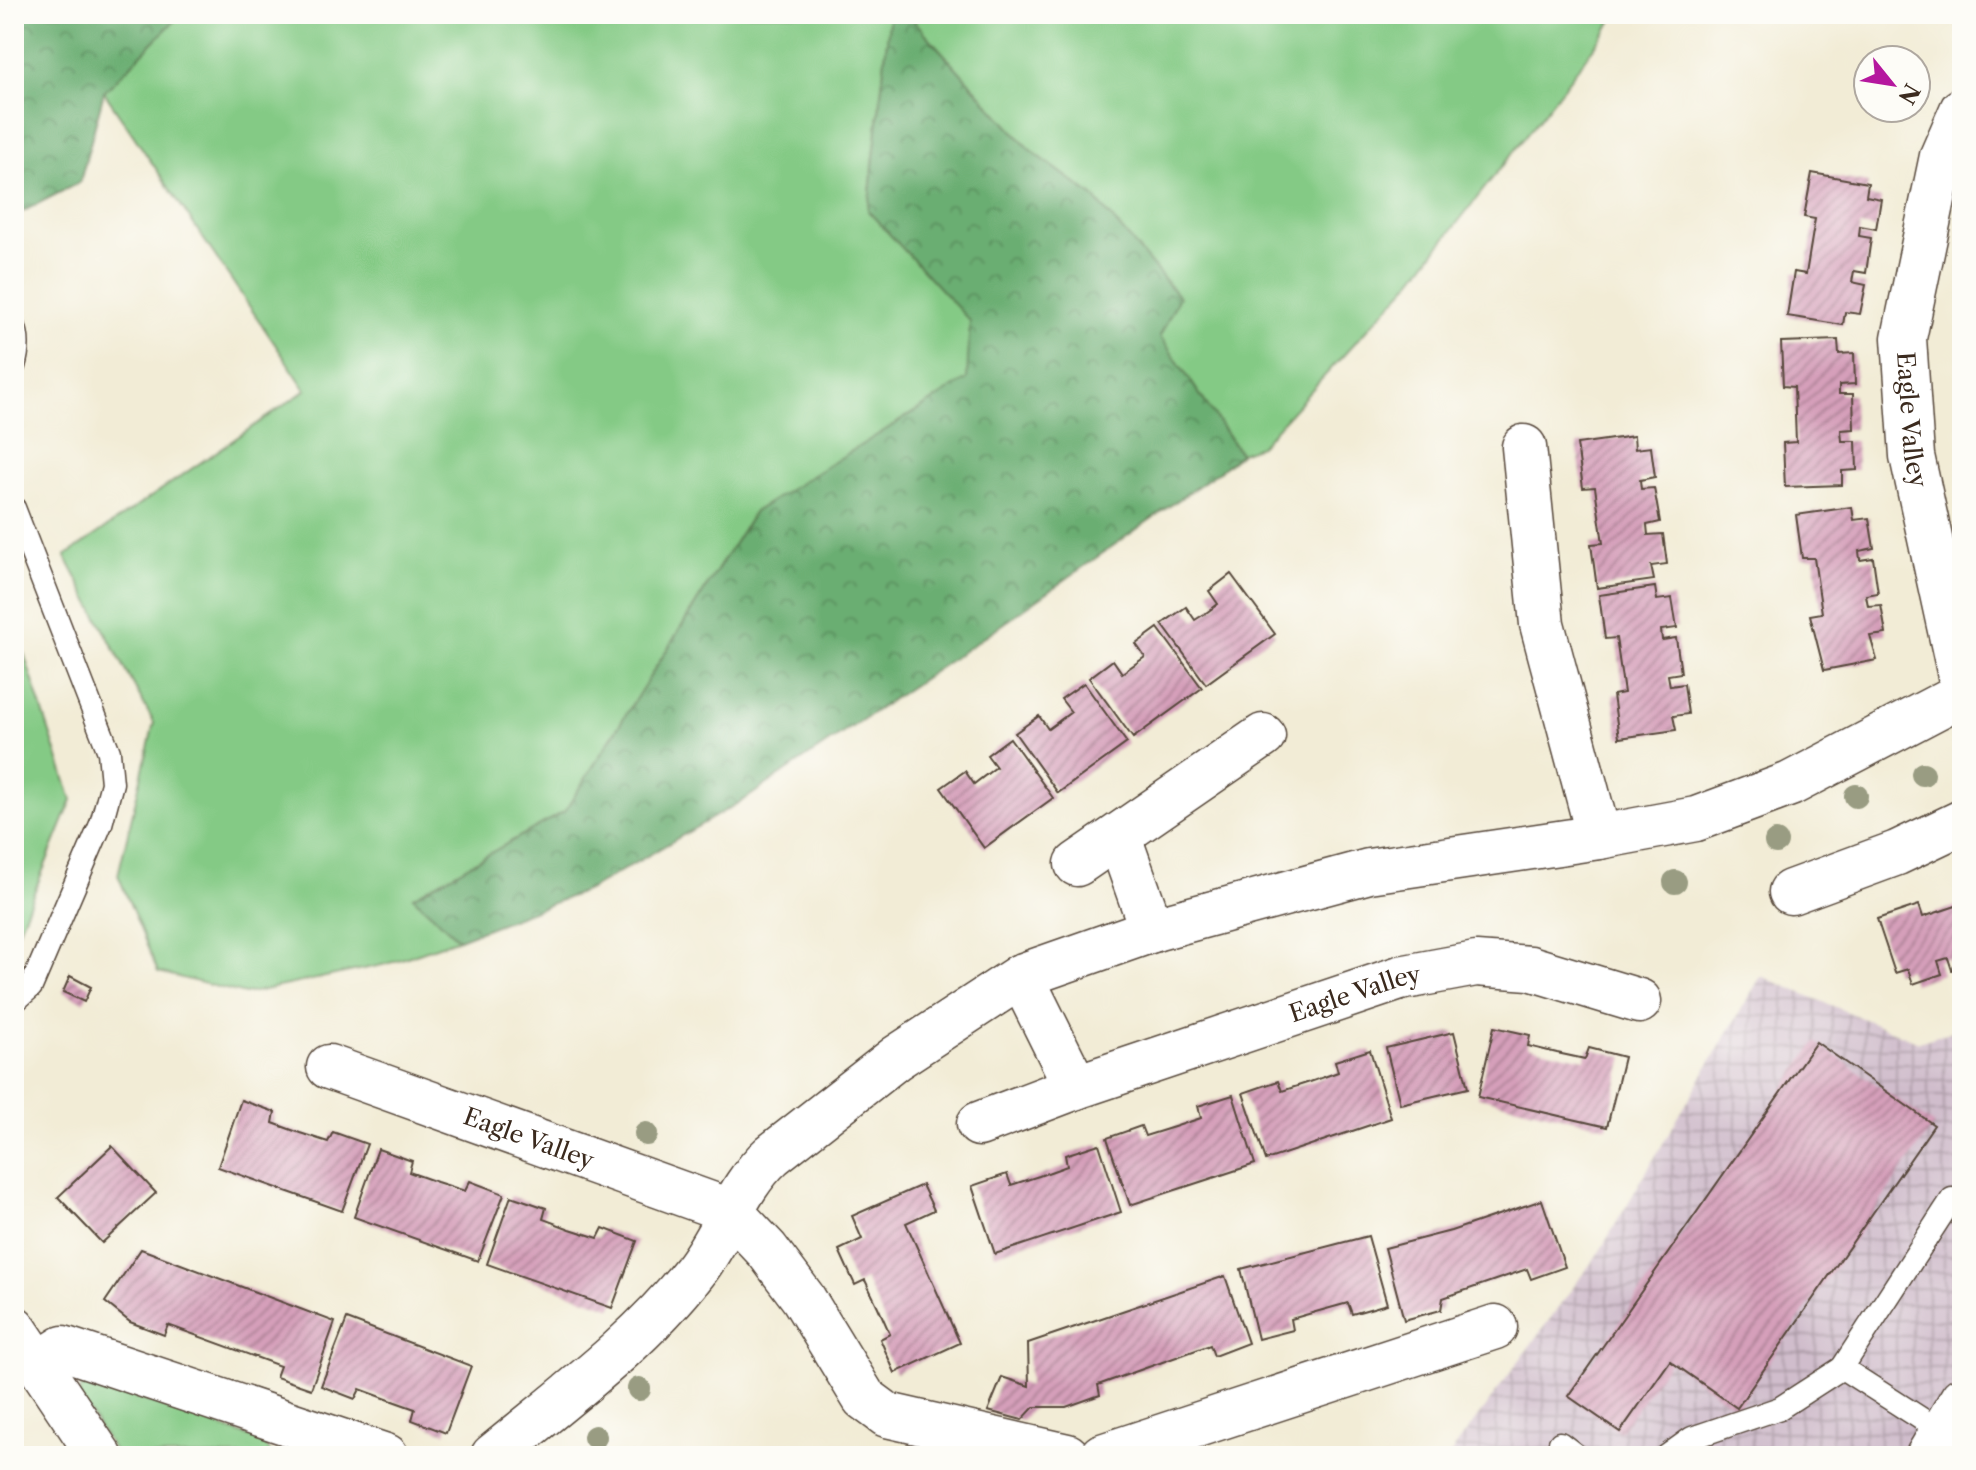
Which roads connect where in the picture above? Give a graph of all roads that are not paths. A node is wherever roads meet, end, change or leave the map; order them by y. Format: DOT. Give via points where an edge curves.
graph roads {
  1 [pos="1962,110"];
  2 [pos="14,325"];
  3 [pos="14,366"];
  4 [pos="1524,447"];
  5 [pos="14,508"];
  6 [pos="1962,685"];
  7 [pos="1962,694"];
  8 [pos="1263,736"];
  9 [pos="1962,822"];
  10 [pos="1119,837"];
  11 [pos="1599,837"];
  12 [pos="1077,864"];
  13 [pos="1791,892"];
  14 [pos="1152,930"];
  15 [pos="1021,976"];
  16 [pos="1639,1001"];
  17 [pos="14,1002"];
  18 [pos="329,1067"];
  19 [pos="1076,1087"];
  20 [pos="979,1124"];
  21 [pos="1952,1199"];
  22 [pos="730,1211"];
  23 [pos="1495,1327"];
  24 [pos="14,1328"];
  25 [pos="38,1364"];
  26 [pos="1842,1368"];
  27 [pos="1944,1429"];
  28 [pos="907,1438"];
  29 [pos="100,1456"];
  30 [pos="386,1456"];
  31 [pos="493,1456"];
  32 [pos="1067,1456"];
  33 [pos="1102,1456"];
  34 [pos="1667,1456"];
  1 -- 6 [label="street, Eagle Valley" via="1942,156 1904,338 1912,456"];
  2 -- 3 [label="lane"];
  4 -- 11 [label="street" via="1542,624"];
  5 -- 17 [label="lane" via="109,752 112,783 101,824 31,987"];
  7 -- 11 [label="street" via="1790,784 1696,819"];
  8 -- 10 [label="street"];
  9 -- 13 [label="street" via="1897,853"];
  10 -- 12 [label="street"];
  10 -- 14 [label="street"];
  11 -- 14 [label="street" via="1369,871"];
  14 -- 15 [label="street"];
  15 -- 19 [label="street"];
  15 -- 22 [label="street" via="896,1058 786,1143 757,1169"];
  16 -- 19 [label="street, Eagle Valley" via="1530,968 1476,964 1400,978"];
  18 -- 22 [label="street, Eagle Valley"];
  19 -- 20 [label="street, Eagle Valley"];
  21 -- 26 [label="lane"];
  22 -- 28 [label="street, Eagle Valley" via="803,1298 864,1398"];
  22 -- 31 [label="street" via="697,1268 661,1311"];
  23 -- 33 [label="street"];
  24 -- 25 [label="street"];
  25 -- 29 [label="street"];
  25 -- 30 [label="street" via="63,1348"];
  26 -- 27 [label="lane"];
  26 -- 34 [label="lane" via="1780,1408 1692,1438"];
  28 -- 32 [label="street, Eagle Valley"];
}
